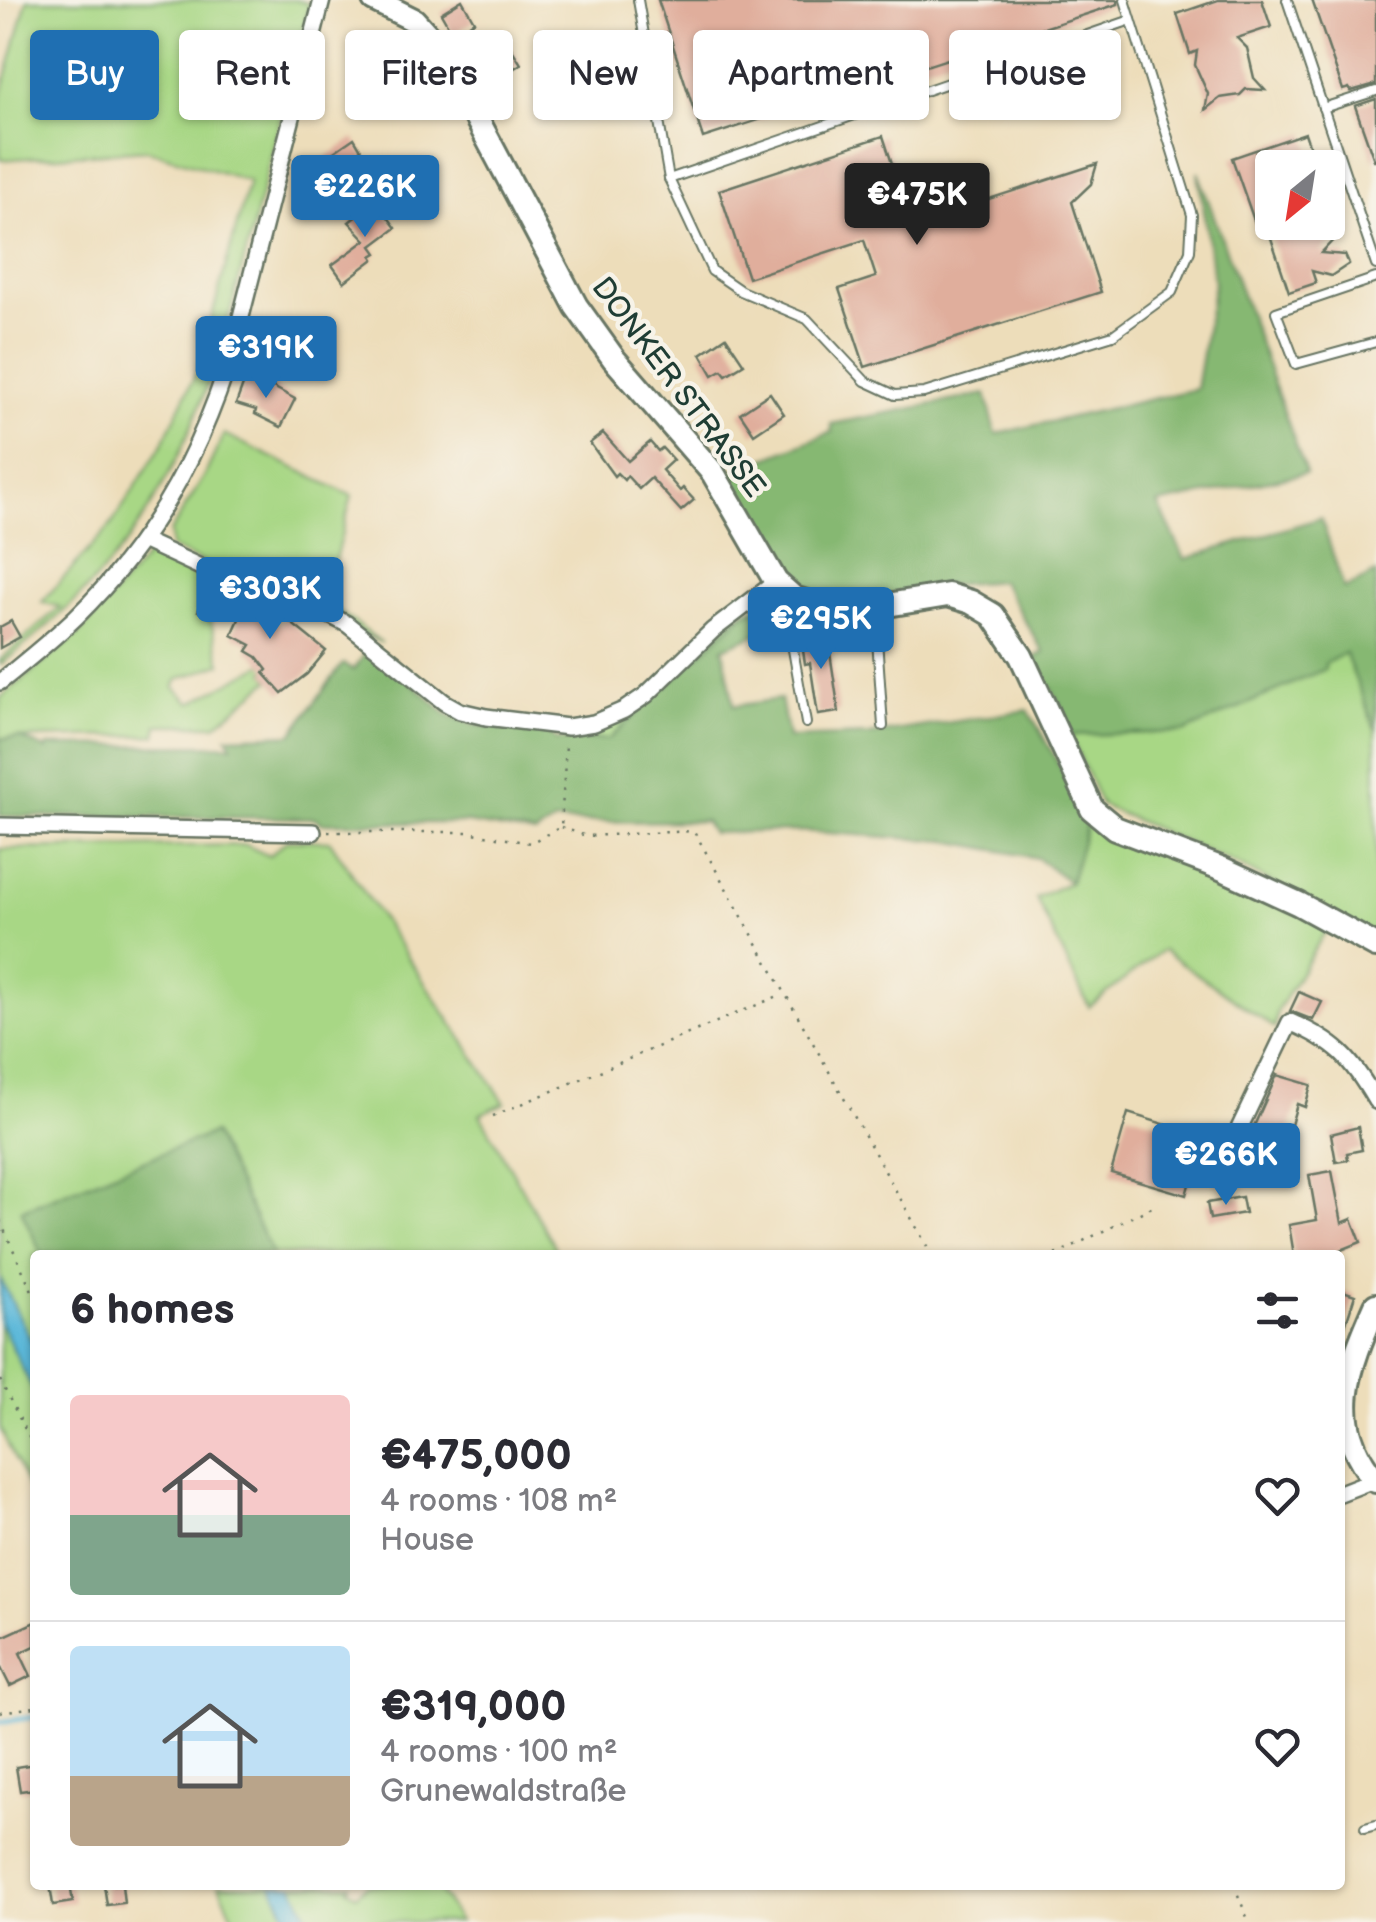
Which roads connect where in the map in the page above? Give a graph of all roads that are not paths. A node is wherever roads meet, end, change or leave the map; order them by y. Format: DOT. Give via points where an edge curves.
graph roads {
  1 [pos="322,0"];
  2 [pos="374,0"];
  3 [pos="638,0"];
  4 [pos="1125,0"];
  5 [pos="1287,0"];
  6 [pos="1131,20"];
  7 [pos="1376,91"];
  8 [pos="1324,108"];
  9 [pos="669,179"];
  10 [pos="1376,266"];
  11 [pos="1376,278"];
  12 [pos="1376,342"];
  13 [pos="142,540"];
  14 [pos="785,590"];
  15 [pos="875,607"];
  16 [pos="0,682"];
  17 [pos="806,723"];
  18 [pos="883,726"];
  19 [pos="0,826"];
  20 [pos="314,832"];
  21 [pos="1376,946"];
  22 [pos="1376,1101"];
  23 [pos="1236,1135"];
  24 [pos="1376,1304"];
  25 [pos="1345,1394"];
  26 [pos="1345,1408"];
  27 [pos="1375,1480"];
  28 [pos="1345,1491"];
  29 [pos="1376,1825"];
  30 [pos="1365,1828"];
  1 -- 13 [label="street" via="221,388 190,460"];
  2 -- 14 [label="street, DONKER STRASSE" via="414,20 432,40 576,306 713,473"];
  3 -- 9 [label="lane"];
  4 -- 6 [label="lane"];
  5 -- 8 [label="lane"];
  6 -- 9 [label="lane"];
  6 -- 9 [label="lane" via="1192,215 1190,251 1172,292 1112,335 924,393 895,395 865,381 807,319 712,271"];
  7 -- 8 [label="lane"];
  8 -- 10 [label="lane"];
  11 -- 12 [label="lane" via="1276,312 1296,364"];
  13 -- 14 [label="street" via="347,624 460,711 568,727 609,716 646,695 714,630"];
  13 -- 16 [label="street" via="76,617"];
  14 -- 15 [label="street" via="828,609"];
  14 -- 17 [label="lane"];
  15 -- 18 [label="lane"];
  15 -- 21 [label="street" via="948,596 993,615 1021,656 1092,810 1115,828 1223,869"];
  19 -- 20 [label="street"];
  22 -- 23 [label="street" via="1342,1050 1290,1022"];
  24 -- 25 [label="street"];
  26 -- 27 [label="street" via="1358,1457"];
  27 -- 28 [label="street"];
  29 -- 30 [label="lane"];
}
